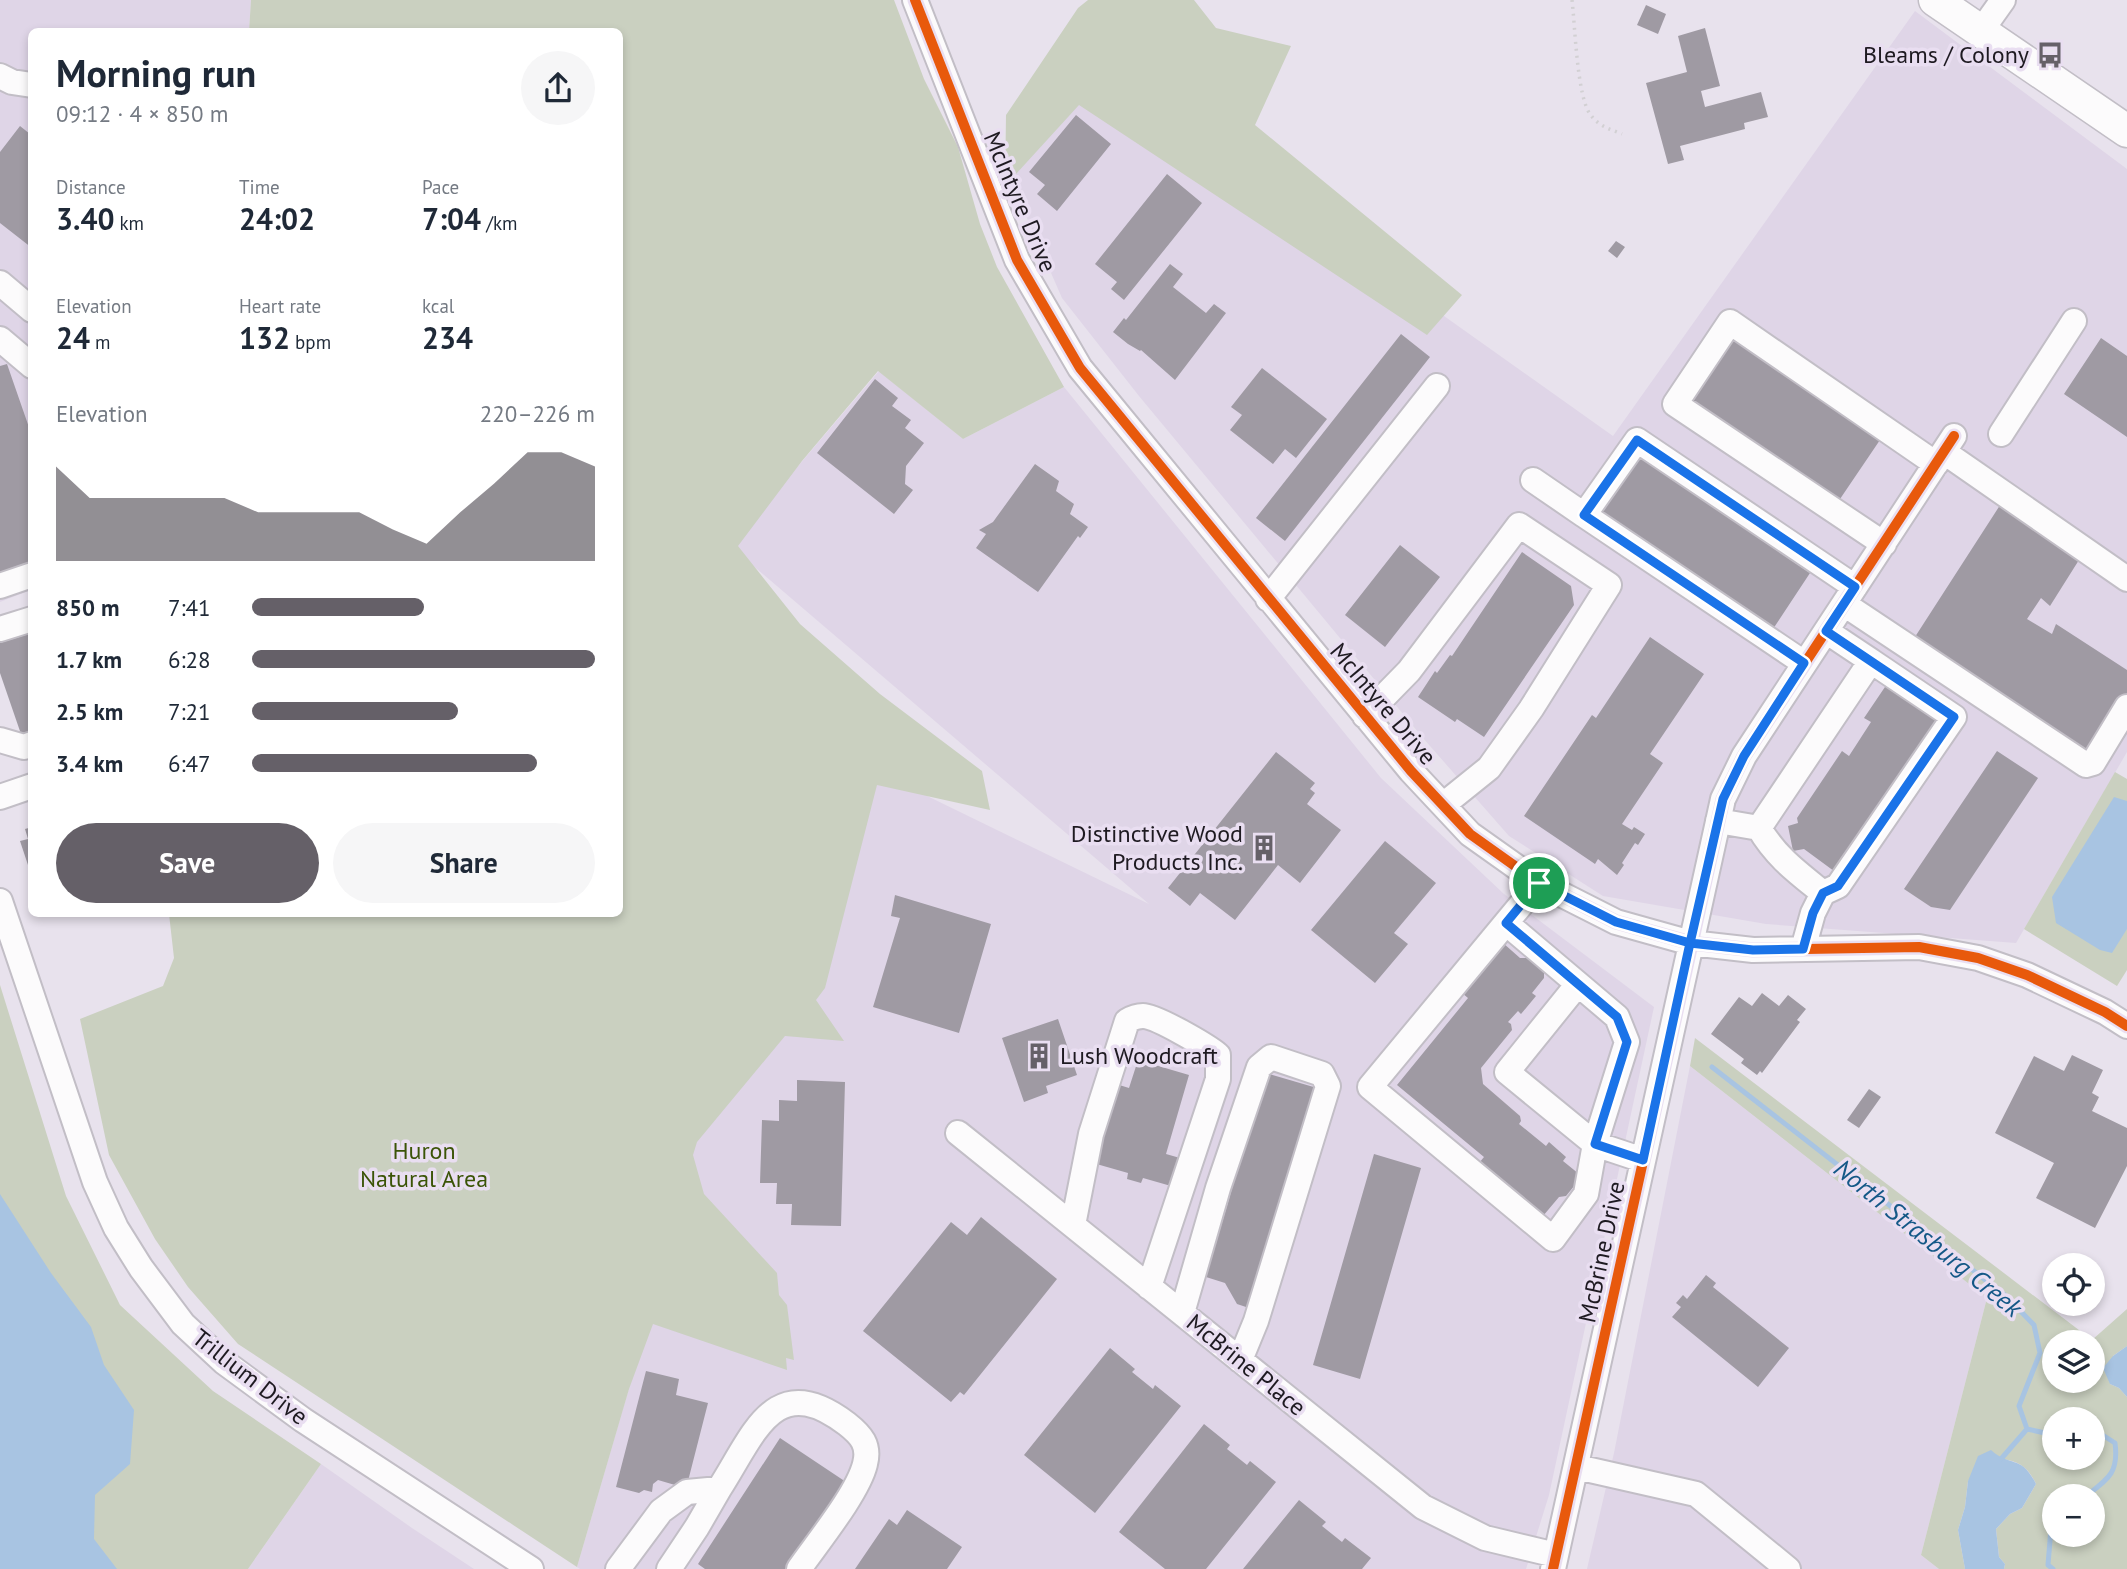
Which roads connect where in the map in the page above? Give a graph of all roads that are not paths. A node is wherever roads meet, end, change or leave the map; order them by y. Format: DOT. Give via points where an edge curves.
graph roads {
  1 [pos="915,0"];
  2 [pos="1935,0"];
  3 [pos="2003,0"];
  4 [pos="1980,31"];
  5 [pos="2127,131"];
  6 [pos="0,283"];
  7 [pos="28,307"];
  8 [pos="2074,321"];
  9 [pos="0,339"];
  10 [pos="28,363"];
  11 [pos="1437,386"];
  12 [pos="2001,434"];
  13 [pos="1945,451"];
  14 [pos="1533,480"];
  15 [pos="1584,515"];
  16 [pos="1884,544"];
  17 [pos="28,576"];
  18 [pos="2127,579"];
  19 [pos="0,586"];
  20 [pos="1849,595"];
  21 [pos="1268,599"];
  22 [pos="28,620"];
  23 [pos="0,629"];
  24 [pos="1826,631"];
  25 [pos="1871,661"];
  26 [pos="1804,663"];
  27 [pos="2127,707"];
  28 [pos="1365,716"];
  29 [pos="0,740"];
  30 [pos="28,746"];
  31 [pos="28,787"];
  32 [pos="0,797"];
  33 [pos="1443,805"];
  34 [pos="1718,821"];
  35 [pos="1759,828"];
  36 [pos="1539,883"];
  37 [pos="1823,893"];
  38 [pos="0,901"];
  39 [pos="1506,923"];
  40 [pos="1690,943"];
  41 [pos="1803,949"];
  42 [pos="1578,984"];
  43 [pos="2127,1026"];
  44 [pos="958,1133"];
  45 [pos="1595,1144"];
  46 [pos="1643,1160"];
  47 [pos="1073,1226"];
  48 [pos="1150,1287"];
  49 [pos="1182,1313"];
  50 [pos="1240,1360"];
  51 [pos="1577,1467"];
  52 [pos="719,1489"];
  53 [pos="1554,1562"];
  54 [pos="531,1569"];
  55 [pos="618,1569"];
  56 [pos="669,1569"];
  57 [pos="799,1569"];
  58 [pos="1788,1569"];
  1 -- 21 [label="street, McIntyre Drive" via="1017,260 1080,368"];
  2 -- 4 [label="main road"];
  3 -- 4 [label="street"];
  4 -- 5 [label="main road"];
  6 -- 7 [label="street"];
  8 -- 12 [label="street"];
  9 -- 10 [label="street"];
  11 -- 21 [label="street"];
  13 -- 16 [label="street, McBrine Drive"];
  13 -- 16 [label="street" via="1730,322 1675,404"];
  13 -- 18 [label="street"];
  14 -- 15 [label="street"];
  15 -- 20 [label="street" via="1637,440"];
  15 -- 26 [label="street"];
  16 -- 20 [label="street, McBrine Drive"];
  17 -- 19 [label="street"];
  20 -- 24 [label="street, McBrine Drive"];
  20 -- 27 [label="street" via="2086,765 2093,763"];
  21 -- 28 [label="street, McIntyre Drive"];
  22 -- 23 [label="street"];
  24 -- 25 [label="street"];
  24 -- 26 [label="street, McBrine Drive"];
  25 -- 35 [label="street"];
  25 -- 37 [label="street" via="1954,717 1838,886"];
  26 -- 34 [label="street, McBrine Drive" via="1744,756 1723,799"];
  28 -- 33 [label="street, McIntyre Drive"];
  28 -- 33 [label="street" via="1409,671 1519,525 1609,585 1489,768"];
  29 -- 30 [label="street"];
  31 -- 32 [label="street"];
  33 -- 36 [label="street, McIntyre Drive" via="1470,834"];
  34 -- 35 [label="street"];
  34 -- 40 [label="street, McBrine Drive"];
  35 -- 37 [label="street" via="1770,848"];
  36 -- 39 [label="street"];
  36 -- 40 [label="street, McIntyre Drive" via="1616,922"];
  37 -- 41 [label="street"];
  38 -- 54 [label="street, Trillium Drive" via="95,1182 116,1228 183,1324 224,1362 303,1420"];
  39 -- 42 [label="street"];
  39 -- 45 [label="street" via="1370,1087 1553,1239 1586,1194"];
  40 -- 41 [label="street, McIntyre Drive" via="1753,950"];
  40 -- 46 [label="street, McBrine Drive"];
  41 -- 43 [label="street, McIntyre Drive" via="1919,947 1978,958 2027,975"];
  42 -- 45 [label="street" via="1617,1017 1627,1042"];
  42 -- 45 [label="street" via="1507,1072"];
  44 -- 47 [label="street, McBrine Place"];
  45 -- 46 [label="street"];
  46 -- 51 [label="street, McBrine Drive"];
  47 -- 48 [label="street, McBrine Place"];
  47 -- 48 [label="street" via="1091,1134 1127,1021 1145,1016 1208,1046 1219,1055 1218,1079"];
  48 -- 49 [label="street, McBrine Place"];
  49 -- 50 [label="street, McBrine Place"];
  49 -- 50 [label="street" via="1259,1067 1271,1058 1322,1074 1328,1086"];
  50 -- 53 [label="street, McBrine Place" via="1423,1507 1485,1538"];
  51 -- 53 [label="street, McBrine Drive"];
  51 -- 58 [label="street" via="1696,1494"];
  52 -- 55 [label="street" via="687,1492 661,1511"];
  52 -- 56 [label="street"];
  52 -- 57 [label="street" via="767,1414 788,1403 810,1402 830,1410 860,1434 867,1447 857,1483"];
}
